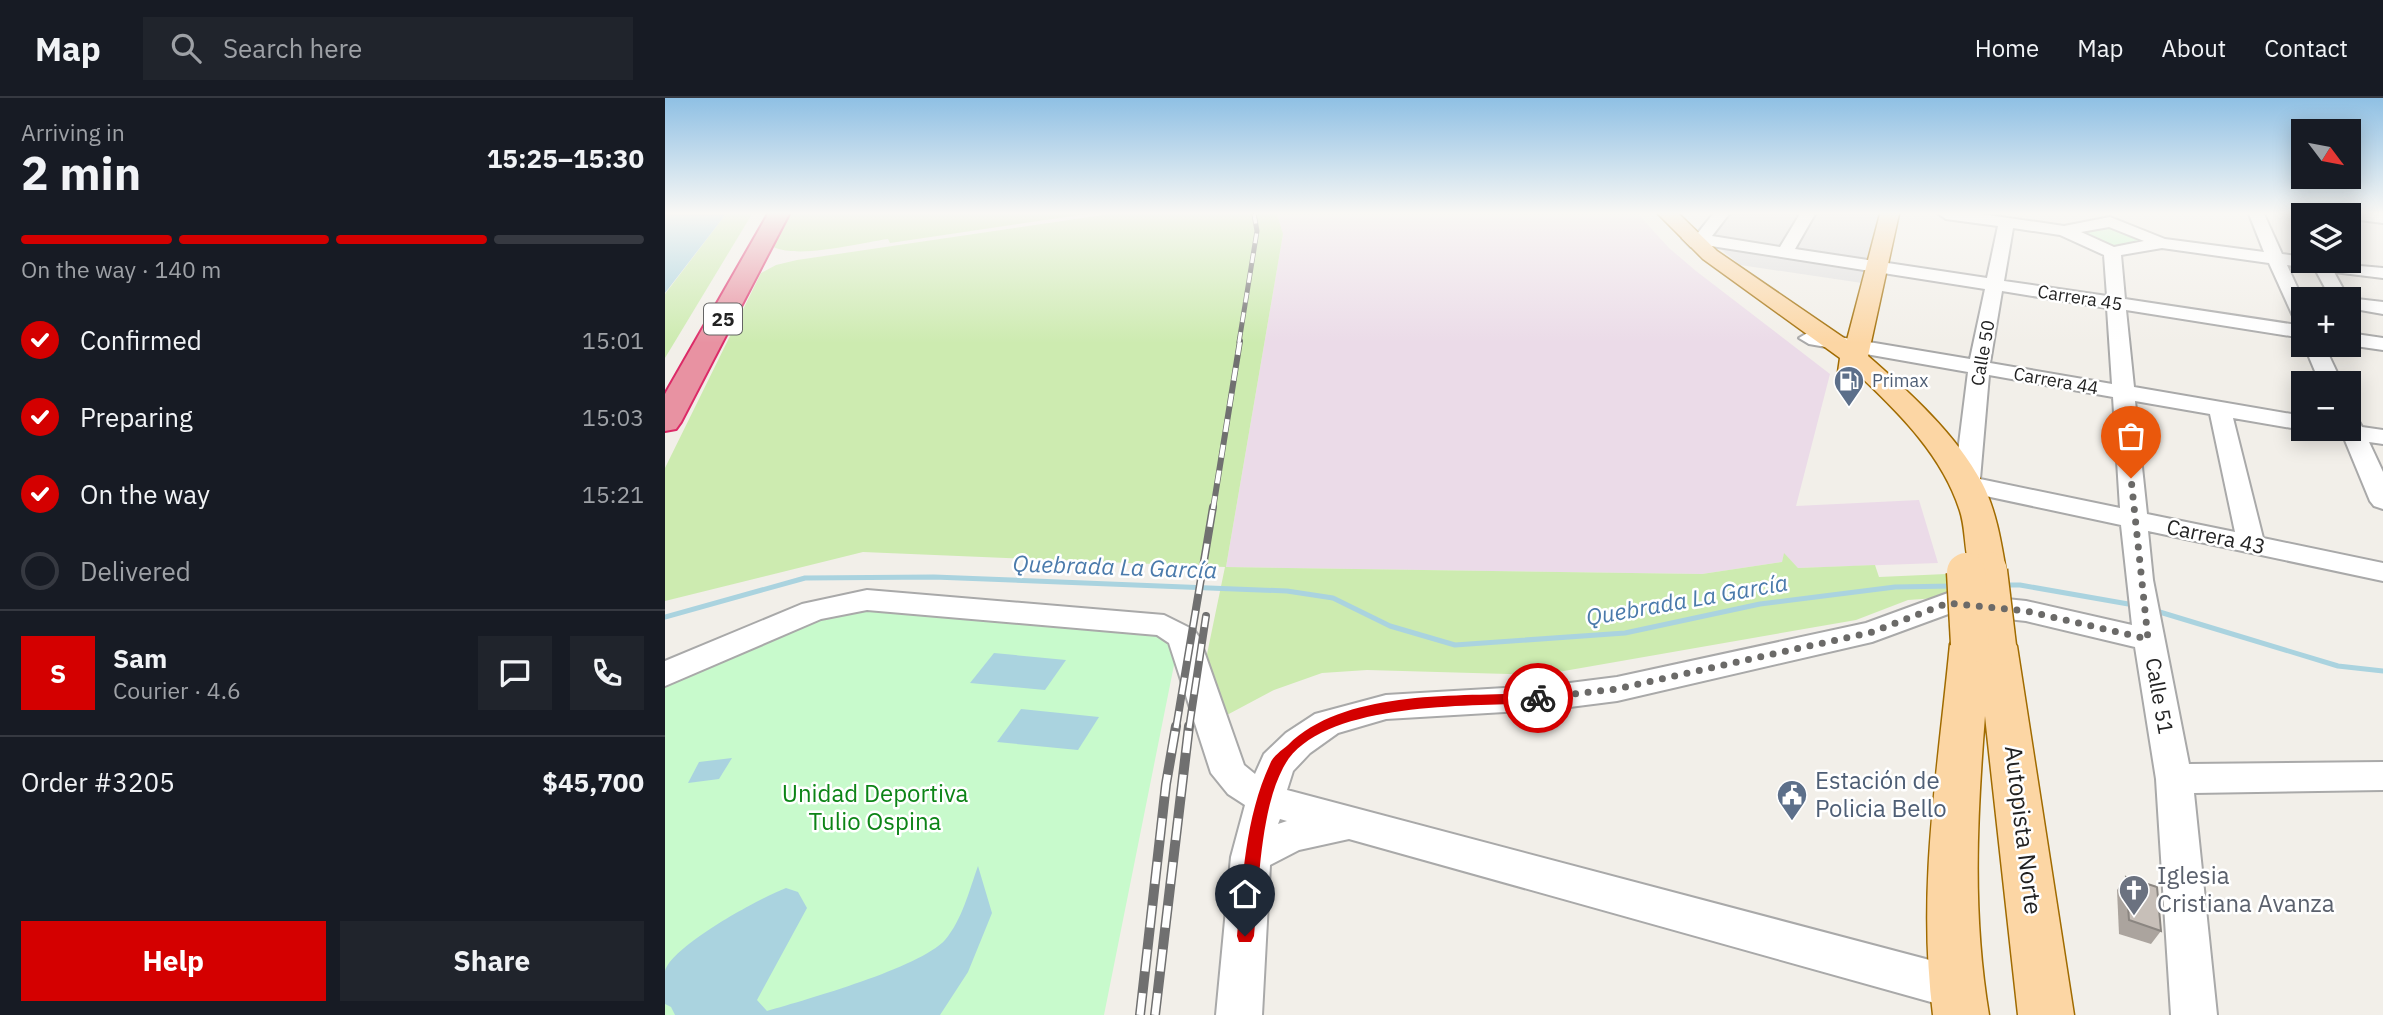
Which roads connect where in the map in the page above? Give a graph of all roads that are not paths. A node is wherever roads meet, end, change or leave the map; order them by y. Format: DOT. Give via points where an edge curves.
graph roads {
  1 [pos="734,257"];
  2 [pos="758,257"];
  3 [pos="1696,257"];
  4 [pos="1717,257"];
  5 [pos="1809,257"];
  6 [pos="1880,257"];
  7 [pos="1996,257"];
  8 [pos="2112,257"];
  9 [pos="2260,257"];
  10 [pos="2276,259"];
  11 [pos="2291,261"];
  12 [pos="1877,267"];
  13 [pos="2361,270"];
  14 [pos="2383,273"];
  15 [pos="1996,285"];
  16 [pos="2291,294"];
  17 [pos="2117,304"];
  18 [pos="2361,305"];
  19 [pos="2383,308"];
  20 [pos="2291,330"];
  21 [pos="2361,341"];
  22 [pos="2383,344"];
  23 [pos="1841,351"];
  24 [pos="1979,367"];
  25 [pos="665,376"];
  26 [pos="2124,393"];
  27 [pos="2220,409"];
  28 [pos="665,422"];
  29 [pos="2291,422"];
  30 [pos="2361,432"];
  31 [pos="2383,437"];
  32 [pos="2352,441"];
  33 [pos="1967,484"];
  34 [pos="2383,501"];
  35 [pos="2134,519"];
  36 [pos="2251,544"];
  37 [pos="1977,572"];
  38 [pos="2383,572"];
  39 [pos="2148,639"];
  40 [pos="1983,645"];
  41 [pos="665,674"];
  42 [pos="2383,776"];
  43 [pos="2174,779"];
  44 [pos="1266,796"];
  45 [pos="1353,824"];
  46 [pos="1251,857"];
  47 [pos="1959,1002"];
  48 [pos="1239,1015"];
  49 [pos="2046,1015"];
  50 [pos="2194,1015"];
  1 -- 25 [label="highway, 25"];
  2 -- 28 [label="highway, 25"];
  3 -- 23 [label="main road"];
  4 -- 23 [label="main road"];
  5 -- 12 [label="street, Carrera 45"];
  6 -- 12 [label="main road"];
  7 -- 15 [label="street, Calle 50"];
  8 -- 17 [label="street, Calle 51"];
  9 -- 10 [label="street"];
  10 -- 11 [label="street"];
  10 -- 16 [label="street"];
  12 -- 15 [label="street, Carrera 45"];
  12 -- 23 [label="main road"];
  13 -- 14 [label="street"];
  15 -- 17 [label="street, Carrera 45"];
  15 -- 24 [label="street, Calle 50"];
  17 -- 20 [label="street, Carrera 45"];
  17 -- 26 [label="street, Calle 51"];
  18 -- 19 [label="street"];
  21 -- 22 [label="street"];
  23 -- 24 [label="street, Carrera 44"];
  23 -- 33 [label="main road" via="1897,396"];
  23 -- 37 [label="main road" via="1943,479"];
  24 -- 26 [label="street, Carrera 44"];
  24 -- 33 [label="street, Calle 50"];
  26 -- 27 [label="street, Carrera 44"];
  26 -- 35 [label="street, Calle 51"];
  27 -- 29 [label="street, Carrera 44"];
  27 -- 36 [label="street"];
  30 -- 31 [label="street"];
  32 -- 34 [label="street"];
  33 -- 35 [label="street, Carrera 43"];
  33 -- 37 [label="main road" via="1981,525"];
  35 -- 36 [label="street, Carrera 43"];
  35 -- 39 [label="street, Calle 51"];
  36 -- 38 [label="street, Carrera 43"];
  37 -- 40 [label="main road, bridge"];
  39 -- 43 [label="street, Calle 51"];
  39 -- 44 [label="street" via="2026,611 1948,603 1872,632 1617,689 1386,706 1352,714 1327,723 1298,743 1277,764"];
  40 -- 47 [label="main road" via="1951,827 1948,890"];
  40 -- 49 [label="main road, Autopista Norte"];
  41 -- 44 [label="street" via="813,611 867,600 1164,625 1183,637 1229,773"];
  42 -- 43 [label="street"];
  43 -- 50 [label="street, Calle 51"];
  44 -- 45 [label="street"];
  44 -- 46 [label="street"];
  45 -- 46 [label="street" via="1308,829"];
  45 -- 47 [label="street"];
  46 -- 48 [label="street"];
}
